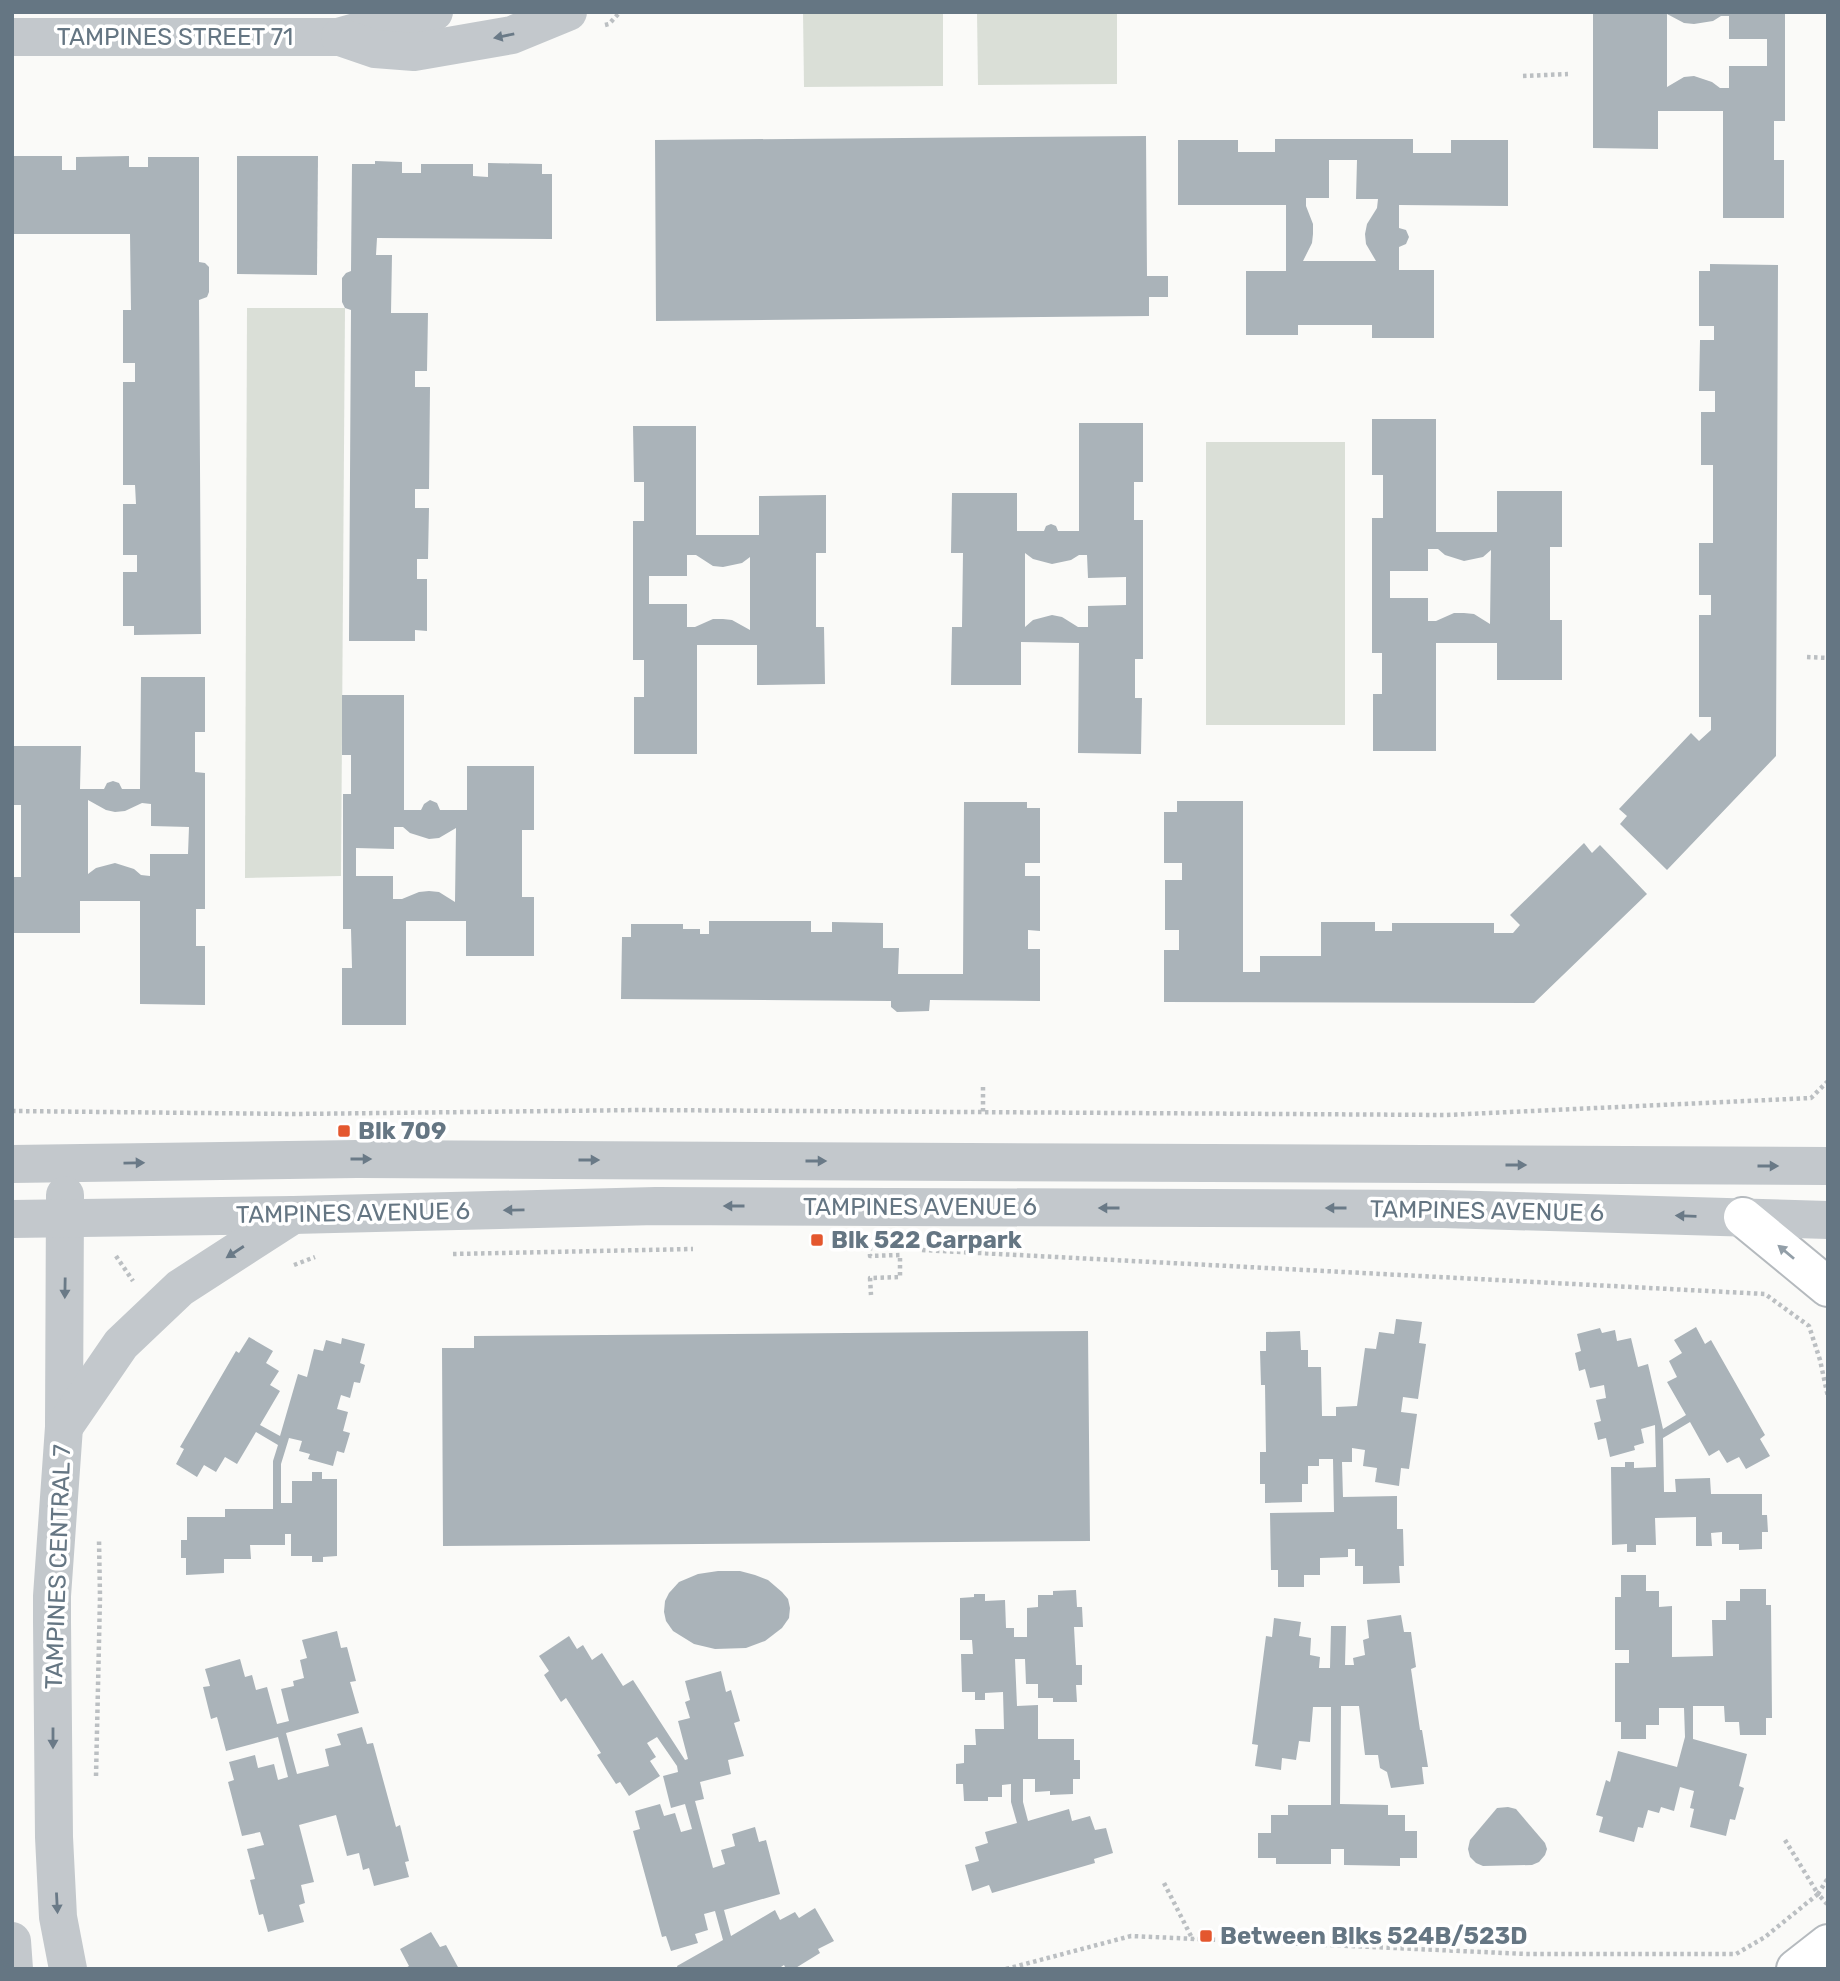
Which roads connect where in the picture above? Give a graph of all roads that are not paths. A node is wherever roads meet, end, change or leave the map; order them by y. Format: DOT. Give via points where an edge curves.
graph roads {
  1 [pos="434,12"];
  2 [pos="568,12"];
  3 [pos="12,37"];
  4 [pos="338,37"];
  5 [pos="12,1164"];
  6 [pos="65,1164"];
  7 [pos="1828,1166"];
  8 [pos="293,1215"];
  9 [pos="1744,1217"];
  10 [pos="12,1219"];
  11 [pos="65,1220"];
  12 [pos="1828,1220"];
  13 [pos="1828,1287"];
  14 [pos="64,1427"];
  15 [pos="12,1941"];
  16 [pos="1828,1944"];
  17 [pos="14,1969"];
  18 [pos="68,1969"];
  19 [pos="1796,1969"];
  1 -- 4 [label="street, TAMPINES STREET 71"];
  2 -- 4 [label="street, TAMPINES STREET 71, one-way" via="512,35 414,52 375,49"];
  3 -- 4 [label="street, TAMPINES STREET 71"];
  5 -- 6 [label="street, TAMPINES AVENUE 6"];
  6 -- 7 [label="street, TAMPINES AVENUE 6, one-way" via="357,1158"];
  6 -- 11 [label="street, TAMPINES CENTRAL 7"];
  9 -- 8 [label="street, TAMPINES AVENUE 6, one-way" via="1443,1209 670,1206"];
  8 -- 11 [label="street, TAMPINES AVENUE 6"];
  8 -- 14 [label="street, one-way" via="180,1288 121,1344"];
  9 -- 12 [label="street, TAMPINES AVENUE 6"];
  13 -- 9 [label="main road, one-way"];
  10 -- 11 [label="street, TAMPINES AVENUE 6"];
  11 -- 14 [label="street, TAMPINES CENTRAL 7, one-way"];
  14 -- 18 [label="street, TAMPINES CENTRAL 7, one-way" via="52,1596 54,1824 58,1917"];
  15 -- 17 [label="street"];
  16 -- 19 [label="main road"];
}
